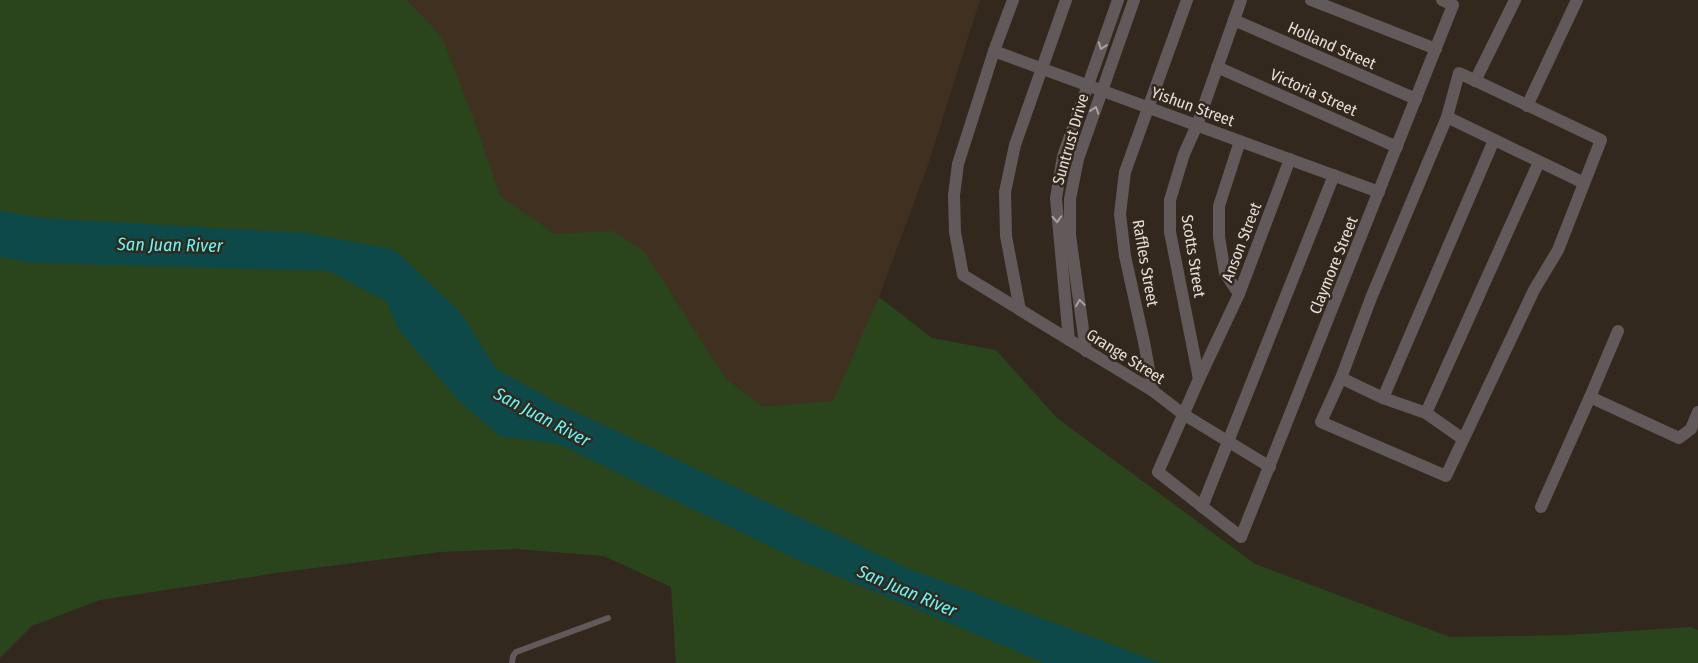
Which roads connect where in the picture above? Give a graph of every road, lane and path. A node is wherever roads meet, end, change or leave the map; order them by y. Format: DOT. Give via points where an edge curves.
graph roads {
  1 [pos="1012,0"];
  2 [pos="1066,0"];
  3 [pos="1118,0"];
  4 [pos="1134,0"];
  5 [pos="1187,0"];
  6 [pos="1241,0"];
  7 [pos="1311,0"];
  8 [pos="1515,0"];
  9 [pos="1577,0"];
  10 [pos="1447,2"];
  11 [pos="1234,20"];
  12 [pos="1436,49"];
  13 [pos="994,51"];
  14 [pos="1041,67"];
  15 [pos="1218,67"];
  16 [pos="1475,81"];
  17 [pos="1088,84"];
  18 [pos="1102,90"];
  19 [pos="1416,99"];
  20 [pos="1526,106"];
  21 [pos="1148,107"];
  22 [pos="1447,117"];
  23 [pos="1197,125"];
  24 [pos="1494,140"];
  25 [pos="1240,141"];
  26 [pos="1397,147"];
  27 [pos="1290,159"];
  28 [pos="1540,162"];
  29 [pos="1334,175"];
  30 [pos="1584,183"];
  31 [pos="1380,192"];
  32 [pos="1239,294"];
  33 [pos="1020,310"];
  34 [pos="1618,331"];
  35 [pos="1069,340"];
  36 [pos="1086,351"];
  37 [pos="1341,378"];
  38 [pos="1199,379"];
  39 [pos="1153,392"];
  40 [pos="1590,397"];
  41 [pos="1383,398"];
  42 [pos="1698,412"];
  43 [pos="1426,413"];
  44 [pos="1183,414"];
  45 [pos="1463,439"];
  46 [pos="1228,442"];
  47 [pos="1270,467"];
  48 [pos="1540,506"];
  49 [pos="1202,507"];
  50 [pos="608,618"];
  51 [pos="512,663"];
  1 -- 13 [label="street"];
  2 -- 14 [label="street"];
  3 -- 17 [label="street, Suntrust Drive, one-way"];
  4 -- 18 [label="street, Suntrust Drive"];
  5 -- 21 [label="street, Raffles Street"];
  6 -- 11 [label="street, Scotts Street"];
  7 -- 12 [label="street"];
  8 -- 16 [label="street"];
  9 -- 20 [label="street"];
  10 -- 12 [label="street, Claymore Street"];
  11 -- 15 [label="street, Scotts Street"];
  11 -- 19 [label="street, Holland Street"];
  12 -- 19 [label="street, Claymore Street"];
  13 -- 14 [label="street, Yishun Street"];
  13 -- 33 [label="street, Grange Street" via="958,164 954,195 955,232 963,275"];
  14 -- 17 [label="street, Yishun Street"];
  14 -- 33 [label="street" via="1014,145 1005,192 1006,236"];
  15 -- 23 [label="street, Scotts Street"];
  15 -- 26 [label="street, Victoria Street"];
  16 -- 20 [label="street"];
  16 -- 22 [label="street" via="1459,73"];
  17 -- 18 [label="street, Yishun Street"];
  17 -- 35 [label="street, Suntrust Drive, one-way" via="1063,156 1056,198"];
  18 -- 21 [label="street, Yishun Street"];
  36 -- 18 [label="street, Suntrust Drive, one-way" via="1070,235 1070,199 1078,159"];
  19 -- 26 [label="street, Claymore Street"];
  20 -- 30 [label="street" via="1602,140"];
  21 -- 23 [label="street, Yishun Street"];
  21 -- 39 [label="street, Raffles Street" via="1125,172 1120,214 1125,256"];
  22 -- 24 [label="street"];
  22 -- 37 [label="street"];
  23 -- 25 [label="street, Yishun Street"];
  23 -- 38 [label="street, Scotts Street" via="1170,200 1170,232"];
  24 -- 28 [label="street"];
  24 -- 41 [label="street"];
  25 -- 27 [label="street, Yishun Street"];
  25 -- 32 [label="street" via="1219,206 1219,236 1225,273"];
  26 -- 31 [label="street, Claymore Street"];
  27 -- 29 [label="street, Yishun Street"];
  27 -- 32 [label="street, Anson Street"];
  28 -- 30 [label="street"];
  28 -- 43 [label="street"];
  29 -- 31 [label="street, Yishun Street"];
  29 -- 46 [label="street"];
  30 -- 45 [label="street" via="1558,250 1534,290"];
  31 -- 47 [label="street, Claymore Street"];
  32 -- 38 [label="street, Anson Street"];
  33 -- 35 [label="street, Grange Street"];
  34 -- 40 [label="street"];
  35 -- 36 [label="street, Grange Street"];
  36 -- 39 [label="street, Grange Street"];
  37 -- 41 [label="street"];
  37 -- 45 [label="street" via="1321,422 1446,476"];
  38 -- 44 [label="street, Anson Street"];
  39 -- 44 [label="street, Grange Street"];
  40 -- 42 [label="street" via="1679,438 1690,429"];
  40 -- 48 [label="street"];
  41 -- 43 [label="street"];
  43 -- 45 [label="street"];
  44 -- 46 [label="street, Grange Street"];
  44 -- 49 [label="street, Anson Street" via="1158,472"];
  46 -- 47 [label="street, Grange Street"];
  46 -- 49 [label="street"];
  47 -- 49 [label="street, Claymore Street" via="1241,537"];
  50 -- 51 [label="lane" via="516,652"];
}
